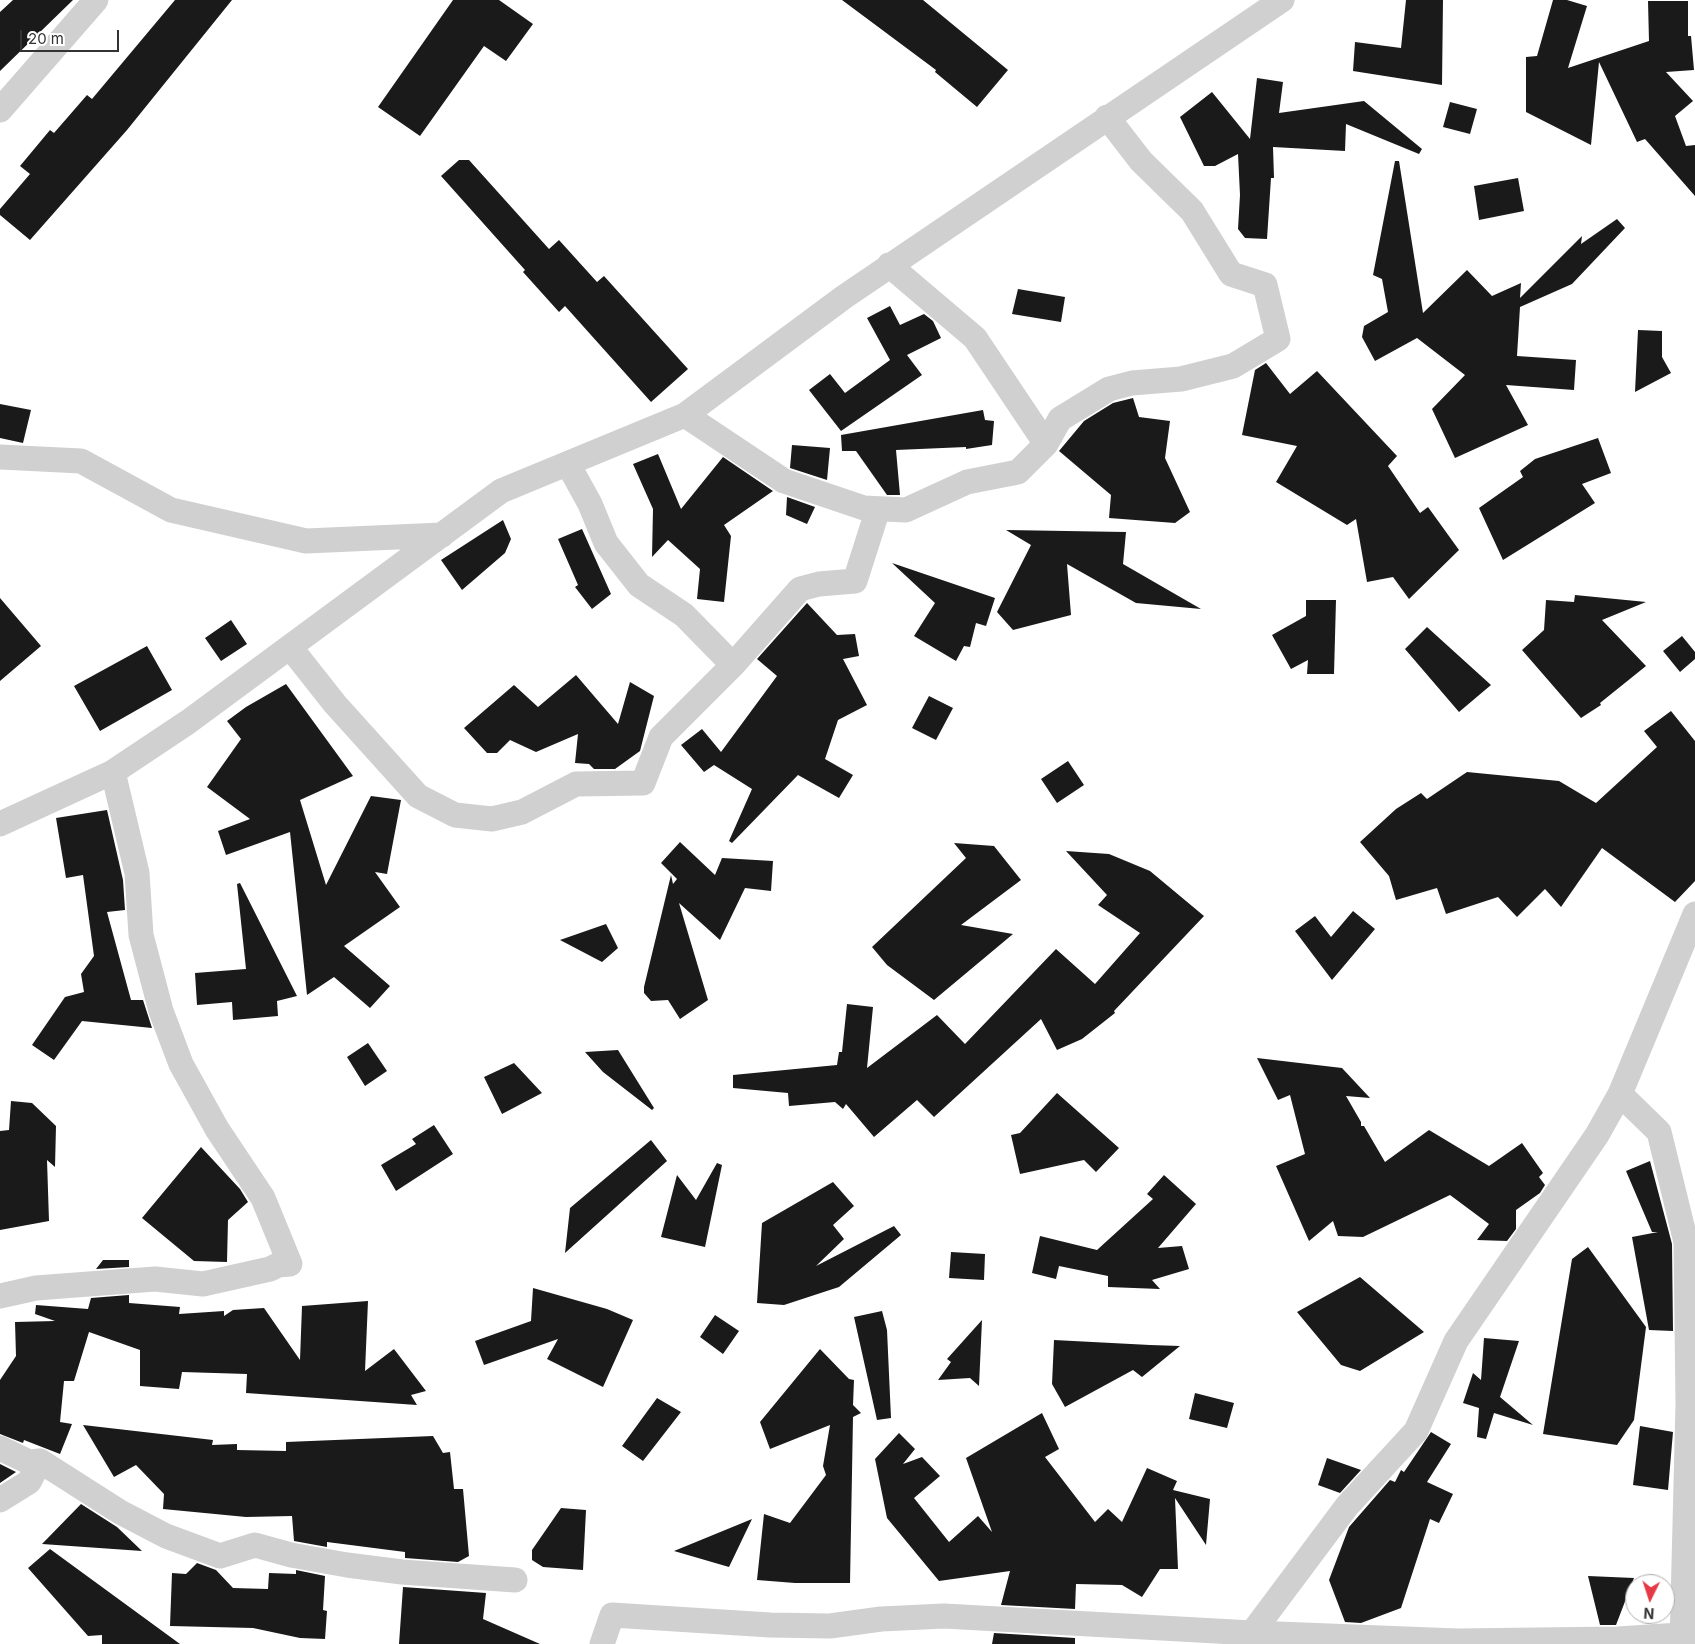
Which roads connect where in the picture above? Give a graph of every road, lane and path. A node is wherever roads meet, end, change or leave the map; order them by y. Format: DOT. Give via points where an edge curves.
graph roads {
  1 [pos="96,0"];
  2 [pos="1282,0"];
  3 [pos="0,110"];
  4 [pos="1107,117"];
  5 [pos="889,265"];
  6 [pos="685,415"];
  7 [pos="1046,444"];
  8 [pos="0,457"];
  9 [pos="568,464"];
  10 [pos="878,509"];
  11 [pos="442,534"];
  12 [pos="290,646"];
  13 [pos="733,665"];
  14 [pos="113,772"];
  15 [pos="0,824"];
  16 [pos="1695,914"];
  17 [pos="1620,1094"];
  18 [pos="0,1296"];
  19 [pos="0,1448"];
  20 [pos="40,1461"];
  21 [pos="0,1500"];
  22 [pos="515,1580"];
  23 [pos="1687,1638"];
  24 [pos="1252,1639"];
  25 [pos="602,1644"];
  1 -- 3 [label="street"];
  2 -- 4 [label="street"];
  4 -- 5 [label="street"];
  4 -- 7 [label="street" via="1141,161 1192,211 1231,274 1265,285 1278,340 1233,366 1182,379 1132,383 1109,389 1060,419"];
  5 -- 6 [label="street"];
  5 -- 7 [label="street" via="975,338"];
  6 -- 9 [label="street"];
  6 -- 10 [label="street" via="784,481 864,508"];
  7 -- 10 [label="street" via="1018,472 967,482 906,510"];
  8 -- 11 [label="street" via="81,461 171,510 306,541"];
  9 -- 11 [label="street" via="501,491"];
  9 -- 13 [label="street" via="606,543 640,585 684,615"];
  10 -- 13 [label="street" via="855,581 800,589"];
  11 -- 12 [label="street"];
  12 -- 13 [label="street" via="334,704 418,796 455,815 492,819 522,812 576,784 642,784 661,737"];
  12 -- 14 [label="street" via="188,722"];
  14 -- 15 [label="street"];
  14 -- 18 [label="street" via="137,873 141,935 161,1011 181,1064 217,1129 263,1198 290,1264 202,1284 155,1279 36,1288"];
  16 -- 17 [label="street"];
  17 -- 23 [label="street" via="1659,1132 1686,1242"];
  17 -- 24 [label="street" via="1596,1135 1456,1341 1416,1430 1347,1506"];
  19 -- 20 [label="street" via="29,1462"];
  20 -- 21 [label="street" via="29,1482"];
  20 -- 22 [label="street" via="166,1536 220,1556 255,1545 347,1565"];
  23 -- 24 [label="street"];
  24 -- 25 [label="street" via="944,1616 822,1626 612,1615"];
}
